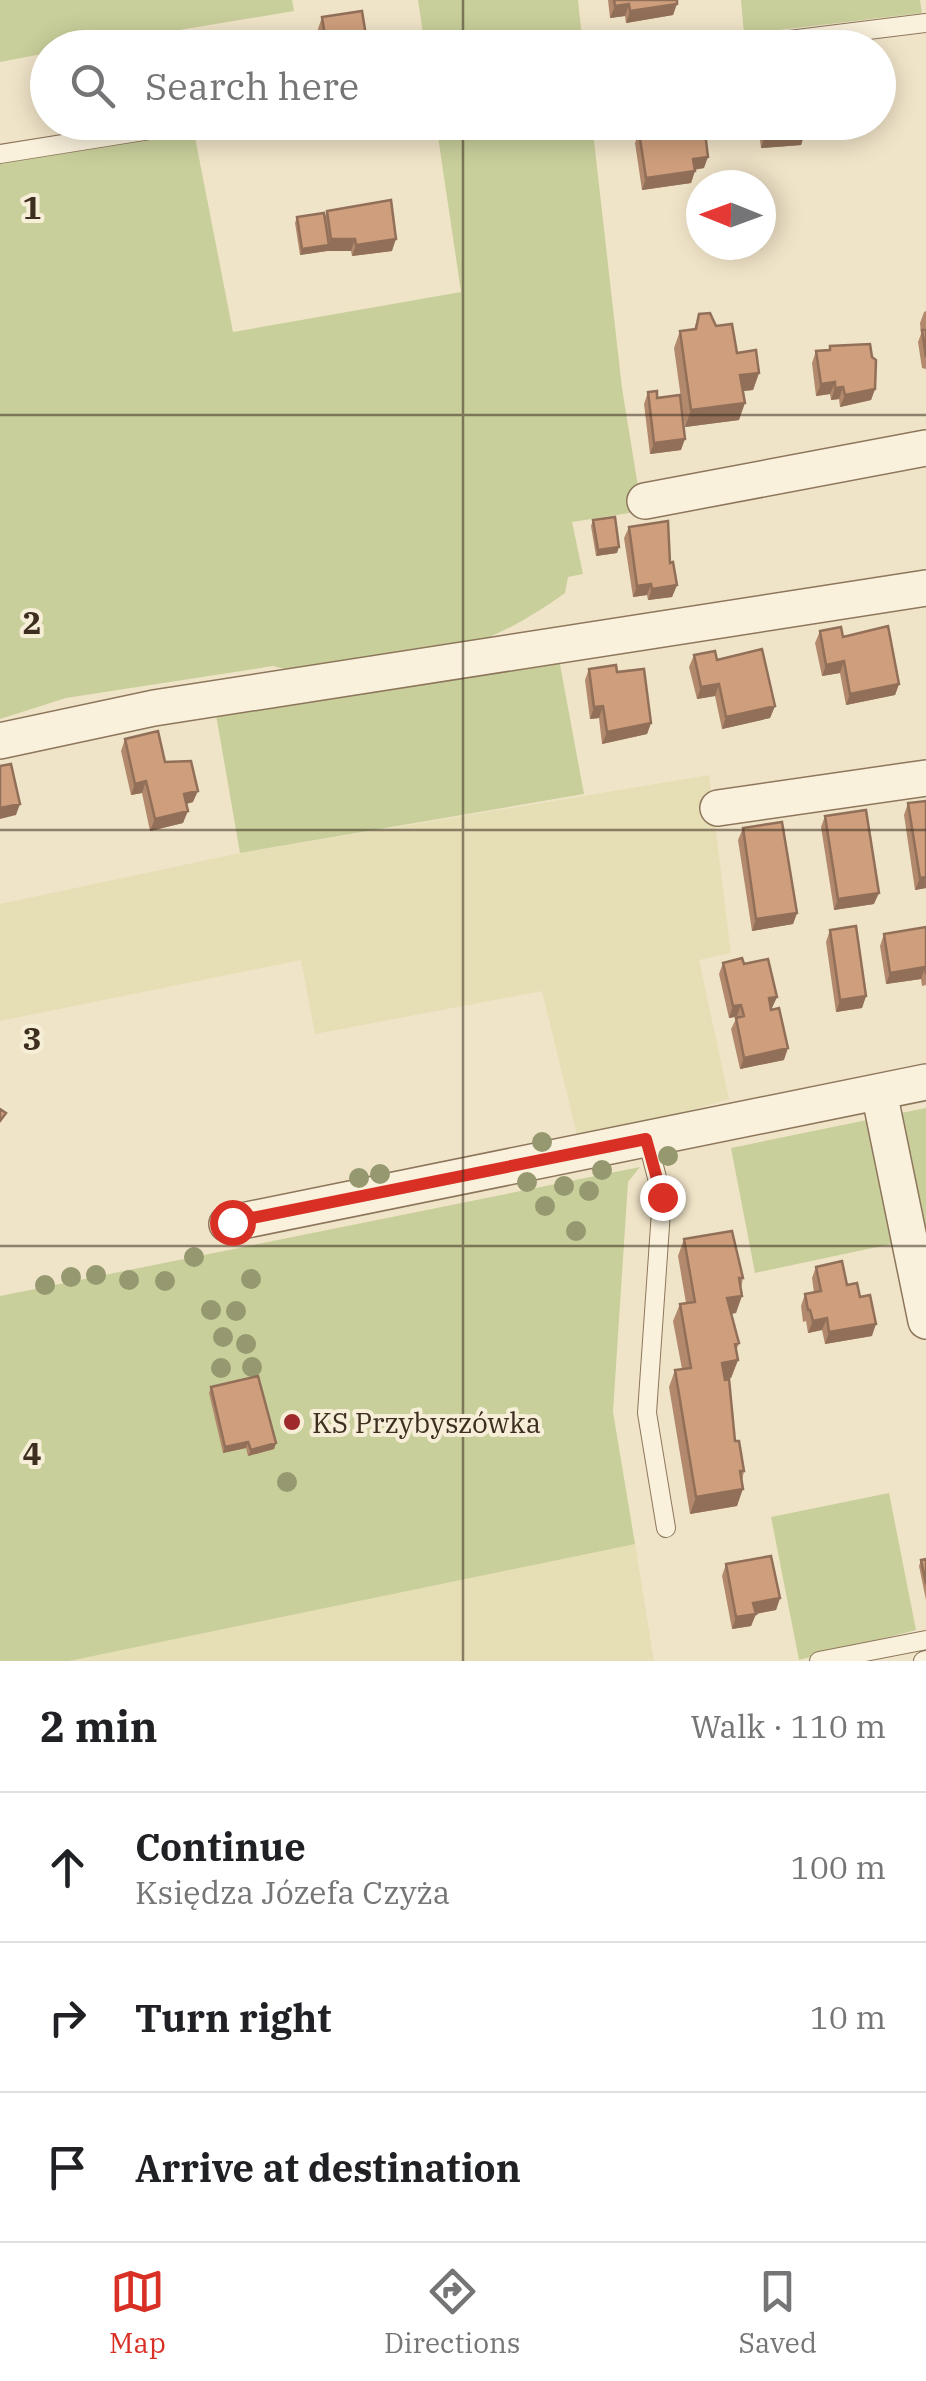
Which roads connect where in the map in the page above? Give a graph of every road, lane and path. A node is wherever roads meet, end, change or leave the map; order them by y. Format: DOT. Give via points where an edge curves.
graph roads {
  1 [pos="926,23"];
  2 [pos="869,30"];
  3 [pos="88,140"];
  4 [pos="0,154"];
  5 [pos="926,448"];
  6 [pos="644,501"];
  7 [pos="926,588"];
  8 [pos="0,742"];
  9 [pos="926,778"];
  10 [pos="718,808"];
  11 [pos="926,1082"];
  12 [pos="878,1092"];
  13 [pos="646,1139"];
  14 [pos="227,1224"];
  15 [pos="926,1321"];
  16 [pos="666,1528"];
  17 [pos="926,1640"];
  18 [pos="819,1661"];
  1 -- 2 [label="lane"];
  3 -- 4 [label="lane"];
  5 -- 6 [label="street"];
  7 -- 8 [label="street" via="154,708"];
  9 -- 10 [label="street"];
  11 -- 12 [label="street"];
  12 -- 13 [label="street"];
  12 -- 15 [label="street"];
  13 -- 14 [label="street"];
  13 -- 16 [label="lane" via="662,1197 647,1413"];
  17 -- 18 [label="lane"];
}
